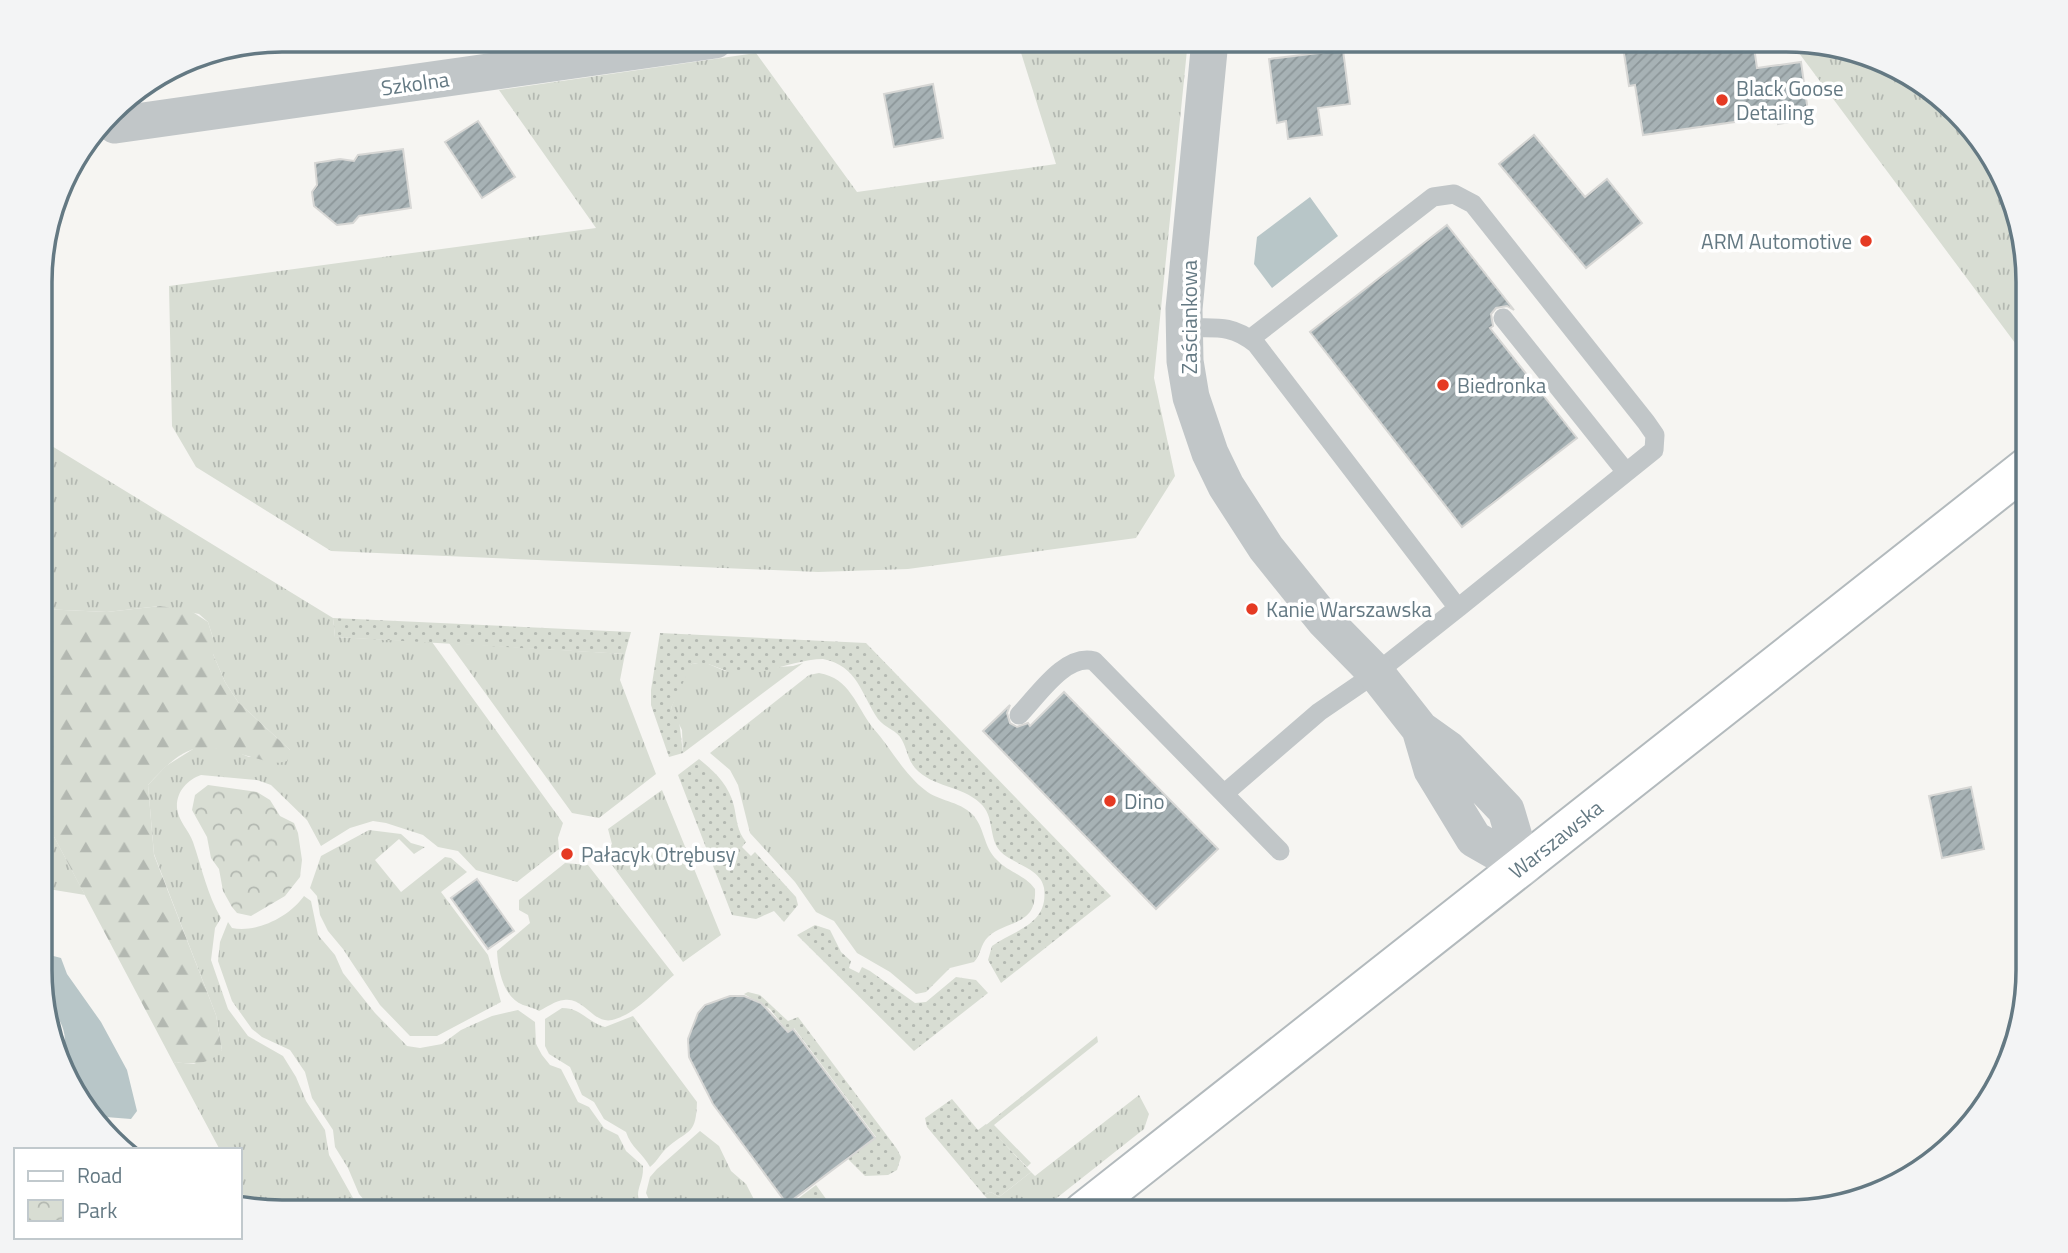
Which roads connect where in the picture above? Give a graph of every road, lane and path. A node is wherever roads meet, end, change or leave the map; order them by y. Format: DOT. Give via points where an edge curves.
graph roads {
  1 [pos="630,52"];
  2 [pos="1209,52"];
  3 [pos="116,125"];
  4 [pos="1503,318"];
  5 [pos="1185,328"];
  6 [pos="1250,339"];
  7 [pos="1626,472"];
  8 [pos="2015,477"];
  9 [pos="1458,608"];
  10 [pos="1376,673"];
  11 [pos="1019,715"];
  12 [pos="1225,793"];
  13 [pos="1280,851"];
  14 [pos="1523,867"];
  15 [pos="1098,1200"];
  1 -- 3 [label="street, Szkolna"];
  2 -- 5 [label="street, Zaściankowa" via="1185,281"];
  4 -- 7 [label="lane"];
  5 -- 6 [label="lane" via="1226,328"];
  5 -- 10 [label="street, Zaściankowa" via="1191,397 1226,486 1266,548 1324,620"];
  6 -- 7 [label="lane" via="1433,197 1454,194 1473,204 1655,435 1654,450"];
  6 -- 9 [label="lane"];
  7 -- 9 [label="lane"];
  8 -- 14 [label="main road, Warszawska"];
  9 -- 10 [label="lane"];
  10 -- 12 [label="lane" via="1319,712"];
  10 -- 14 [label="street, Zaściankowa" via="1420,729 1448,749 1506,810"];
  11 -- 12 [label="lane" via="1067,665 1094,661"];
  12 -- 13 [label="lane"];
  14 -- 15 [label="main road, Warszawska"];
}
